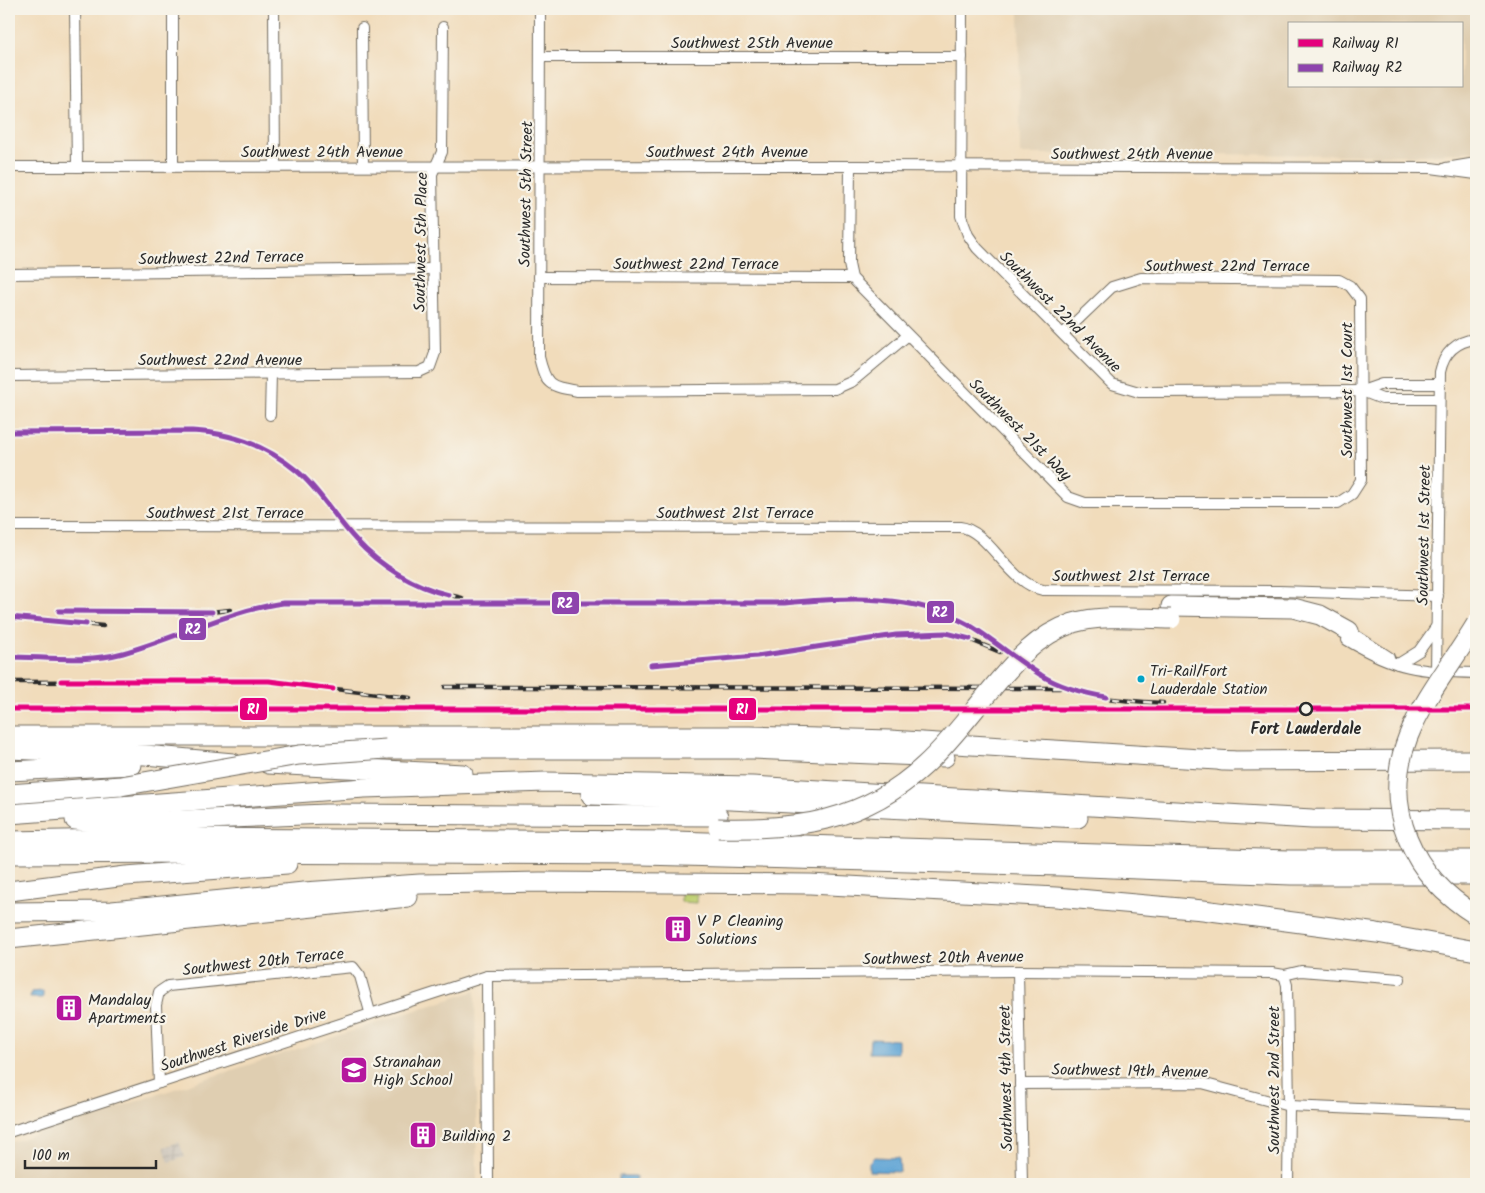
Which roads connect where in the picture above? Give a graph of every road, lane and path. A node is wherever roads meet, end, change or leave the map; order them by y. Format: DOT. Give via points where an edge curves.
graph roads {
  1 [pos="75,9"];
  2 [pos="173,9"];
  3 [pos="274,9"];
  4 [pos="540,9"];
  5 [pos="962,9"];
  6 [pos="442,27"];
  7 [pos="362,28"];
  8 [pos="542,57"];
  9 [pos="962,57"];
  10 [pos="1476,163"];
  11 [pos="435,165"];
  12 [pos="173,166"];
  13 [pos="275,166"];
  14 [pos="363,166"];
  15 [pos="540,166"];
  16 [pos="850,166"];
  17 [pos="9,167"];
  18 [pos="77,167"];
  19 [pos="961,167"];
  20 [pos="1445,169"];
  21 [pos="1476,174"];
  22 [pos="433,269"];
  23 [pos="9,274"];
  24 [pos="539,277"];
  25 [pos="852,278"];
  26 [pos="1350,286"];
  27 [pos="1063,334"];
  28 [pos="907,336"];
  29 [pos="1476,339"];
  30 [pos="430,367"];
  31 [pos="271,374"];
  32 [pos="9,376"];
  33 [pos="1439,384"];
  34 [pos="1362,392"];
  35 [pos="1439,399"];
  36 [pos="270,415"];
  37 [pos="1352,494"];
  38 [pos="9,526"];
  39 [pos="1438,596"];
  40 [pos="1476,624"];
  41 [pos="1437,626"];
  42 [pos="1348,635"];
  43 [pos="1398,664"];
  44 [pos="1436,672"];
  45 [pos="1476,672"];
  46 [pos="9,736"];
  47 [pos="9,749"];
  48 [pos="1476,760"];
  49 [pos="1233,761"];
  50 [pos="216,762"];
  51 [pos="9,771"];
  52 [pos="546,782"];
  53 [pos="9,794"];
  54 [pos="9,814"];
  55 [pos="75,820"];
  56 [pos="1476,820"];
  57 [pos="718,822"];
  58 [pos="9,824"];
  59 [pos="1476,832"];
  60 [pos="171,838"];
  61 [pos="9,841"];
  62 [pos="9,854"];
  63 [pos="401,855"];
  64 [pos="1476,860"];
  65 [pos="1476,874"];
  66 [pos="589,883"];
  67 [pos="9,891"];
  68 [pos="9,912"];
  69 [pos="1476,915"];
  70 [pos="1377,933"];
  71 [pos="9,939"];
  72 [pos="1476,939"];
  73 [pos="1476,951"];
  74 [pos="1018,971"];
  75 [pos="1284,975"];
  76 [pos="486,976"];
  77 [pos="1400,979"];
  78 [pos="370,1012"];
  79 [pos="160,1082"];
  80 [pos="1020,1084"];
  81 [pos="1289,1106"];
  82 [pos="1476,1114"];
  83 [pos="9,1132"];
  84 [pos="488,1184"];
  85 [pos="1022,1184"];
  86 [pos="1288,1184"];
  1 -- 18 [label="street"];
  2 -- 12 [label="street"];
  3 -- 13 [label="street"];
  4 -- 8 [label="street, Southwest 5th Street"];
  5 -- 9 [label="street, Southwest 22nd Avenue"];
  6 -- 11 [label="street, Southwest 5th Place" via="442,152"];
  7 -- 14 [label="street"];
  8 -- 9 [label="street, Southwest 25th Avenue"];
  8 -- 15 [label="street, Southwest 5th Street"];
  9 -- 19 [label="street, Southwest 22nd Avenue"];
  10 -- 20 [label="street, Southwest 24th Avenue"];
  11 -- 14 [label="street, Southwest 24th Avenue"];
  11 -- 15 [label="street, Southwest 24th Avenue"];
  11 -- 22 [label="street, Southwest 5th Place" via="432,174"];
  12 -- 13 [label="street, Southwest 24th Avenue"];
  12 -- 18 [label="street, Southwest 24th Avenue"];
  13 -- 14 [label="street, Southwest 24th Avenue"];
  15 -- 16 [label="street, Southwest 24th Avenue"];
  15 -- 24 [label="street, Southwest 5th Street"];
  16 -- 19 [label="street, Southwest 24th Avenue"];
  16 -- 25 [label="street" via="849,264"];
  17 -- 18 [label="street, Southwest 24th Avenue"];
  19 -- 20 [label="street, Southwest 24th Avenue"];
  19 -- 27 [label="street, Southwest 22nd Avenue" via="961,216 968,235 976,248"];
  20 -- 21 [label="street, Southwest 24th Avenue"];
  22 -- 23 [label="street, Southwest 22nd Terrace"];
  22 -- 30 [label="street, Southwest 5th Place" via="435,353"];
  24 -- 25 [label="street, Southwest 22nd Terrace"];
  24 -- 28 [label="street, Southwest 5th Street" via="539,357 544,378 556,387 578,391 836,389 853,381"];
  25 -- 28 [label="street, Southwest 21st Way"];
  26 -- 27 [label="street, Southwest 22nd Terrace" via="1339,280 1142,278 1112,287"];
  26 -- 34 [label="street, Southwest 1st Court" via="1360,299"];
  27 -- 34 [label="street, Southwest 22nd Avenue" via="1112,384 1139,392"];
  28 -- 37 [label="street, Southwest 21st Way" via="1068,497 1085,503 1338,503"];
  29 -- 33 [label="street" via="1465,341 1449,351 1441,366"];
  30 -- 31 [label="street, Southwest 22nd Avenue" via="419,372"];
  31 -- 32 [label="street, Southwest 22nd Avenue"];
  31 -- 36 [label="street"];
  33 -- 34 [label="street, Southwest 22nd Avenue" via="1382,384"];
  33 -- 35 [label="street"];
  34 -- 35 [label="street, Southwest 22nd Avenue" via="1382,399"];
  34 -- 37 [label="street, Southwest 1st Court" via="1361,480"];
  35 -- 39 [label="street, Southwest 1st Street"];
  38 -- 39 [label="street, Southwest 21st Terrace" via="960,527 976,534 1026,584 1043,590"];
  39 -- 41 [label="street, Southwest 1st Street"];
  40 -- 69 [label="highway, bridge" via="1411,730 1400,764 1398,790 1401,819 1418,861 1442,889"];
  41 -- 43 [label="street" via="1419,651"];
  41 -- 44 [label="street, Southwest 1st Street"];
  42 -- 43 [label="street"];
  42 -- 57 [label="highway, bridge" via="1301,620 1171,613 1073,624 1040,639 1014,663 924,766 896,788 859,808 823,821 789,827"];
  43 -- 44 [label="street"];
  44 -- 45 [label="street"];
  46 -- 49 [label="highway" via="759,736 890,740"];
  47 -- 50 [label="highway" via="145,755"];
  48 -- 49 [label="highway"];
  49 -- 53 [label="highway, bridge" via="1062,761 763,750 386,749 299,755 121,786"];
  50 -- 51 [label="highway"];
  50 -- 52 [label="highway" via="419,770"];
  52 -- 54 [label="highway" via="397,786"];
  52 -- 56 [label="highway" via="760,787 1312,819"];
  55 -- 57 [label="highway" via="112,823 352,814"];
  55 -- 58 [label="highway"];
  55 -- 59 [label="highway" via="331,800 550,794 730,800 1311,831"];
  57 -- 60 [label="highway" via="406,826"];
  60 -- 61 [label="highway"];
  60 -- 64 [label="highway" via="691,841 1290,860"];
  62 -- 63 [label="highway"];
  63 -- 65 [label="highway" via="740,857 1291,875"];
  63 -- 67 [label="highway" via="126,876"];
  66 -- 68 [label="highway" via="394,886 131,910"];
  66 -- 70 [label="highway" via="810,884 1004,894 1203,910"];
  66 -- 71 [label="highway" via="432,894"];
  70 -- 72 [label="highway"];
  70 -- 73 [label="highway"];
  74 -- 75 [label="street, Southwest 20th Avenue"];
  74 -- 76 [label="street, Southwest 20th Avenue"];
  74 -- 80 [label="street, Southwest 4th Street"];
  75 -- 77 [label="street, Southwest 20th Avenue" via="1301,971"];
  75 -- 81 [label="street, Southwest 2nd Street" via="1287,985"];
  76 -- 78 [label="street, Southwest Riverside Drive"];
  76 -- 84 [label="street"];
  78 -- 79 [label="street, Southwest Riverside Drive"];
  78 -- 79 [label="street, Southwest 20th Terrace" via="360,976 353,968 168,986 159,992 156,1005"];
  79 -- 83 [label="street, Southwest Riverside Drive"];
  80 -- 81 [label="street, Southwest 19th Avenue" via="1202,1083"];
  80 -- 85 [label="street, Southwest 4th Street"];
  81 -- 82 [label="street, Southwest 19th Avenue"];
  81 -- 86 [label="street, Southwest 2nd Street"];
}
